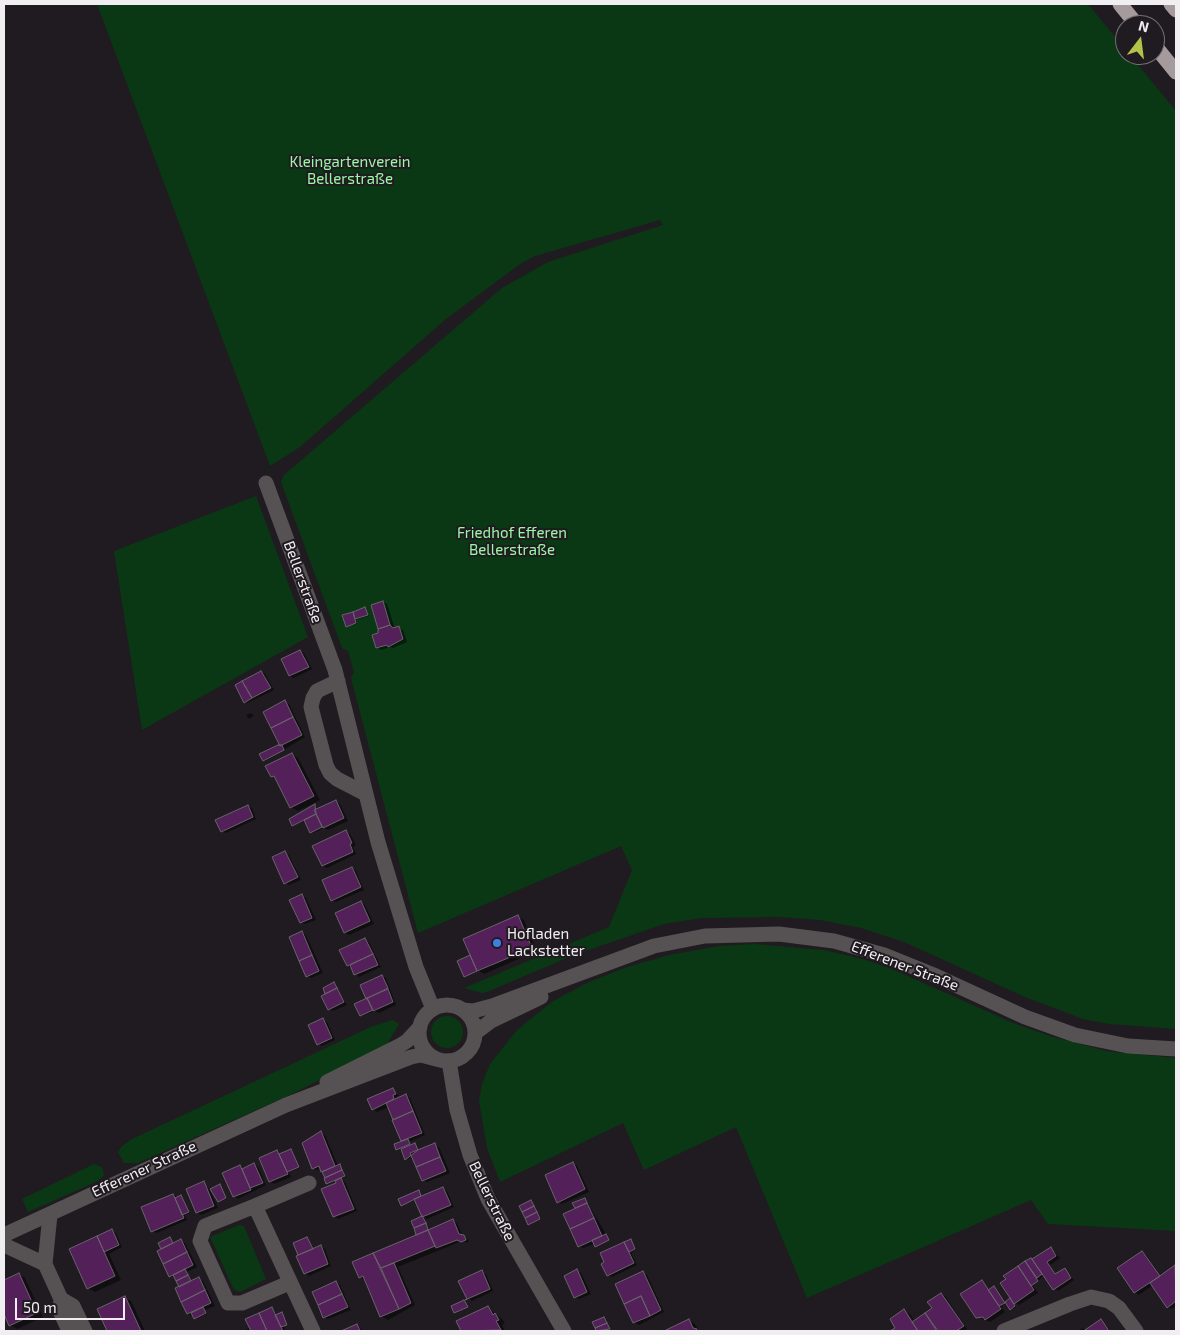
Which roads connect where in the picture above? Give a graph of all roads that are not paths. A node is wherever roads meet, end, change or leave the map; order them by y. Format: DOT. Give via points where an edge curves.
graph roads {
  1 [pos="1120,4"];
  2 [pos="1171,4"];
  3 [pos="1176,10"];
  4 [pos="1129,15"];
  5 [pos="1165,58"];
  6 [pos="1176,72"];
  7 [pos="266,483"];
  8 [pos="338,681"];
  9 [pos="366,794"];
  10 [pos="627,955"];
  11 [pos="433,1008"];
  12 [pos="463,1010"];
  13 [pos="420,1027"];
  14 [pos="475,1033"];
  15 [pos="1176,1049"];
  16 [pos="443,1060"];
  17 [pos="286,1105"];
  18 [pos="309,1183"];
  19 [pos="255,1206"];
  20 [pos="50,1215"];
  21 [pos="4,1236"];
  22 [pos="4,1245"];
  23 [pos="45,1264"];
  24 [pos="289,1283"];
  25 [pos="61,1299"];
  26 [pos="69,1331"];
  27 [pos="85,1331"];
  28 [pos="313,1331"];
  29 [pos="564,1331"];
  30 [pos="1004,1331"];
  31 [pos="1136,1331"];
  1 -- 4 [label="highway"];
  2 -- 3 [label="highway"];
  5 -- 6 [label="highway"];
  7 -- 8 [label="street, Bellerstraße"];
  8 -- 9 [label="street, Bellerstraße"];
  8 -- 9 [label="street" via="323,687 312,698 326,765 337,779"];
  9 -- 11 [label="street, Bellerstraße" via="414,960"];
  10 -- 12 [label="street, Efferener Straße" via="492,1006"];
  10 -- 14 [label="street, Efferener Straße" via="497,1018"];
  10 -- 15 [label="street, Efferener Straße" via="654,946 730,934 779,934 826,940 884,955 1025,1017 1075,1035 1128,1046"];
  11 -- 12 [label="street" via="448,1005"];
  11 -- 13 [label="street"];
  12 -- 14 [label="street" via="470,1016"];
  13 -- 16 [label="street" via="421,1042 430,1055"];
  13 -- 17 [label="street, Efferener Straße" via="399,1046"];
  14 -- 16 [label="street" via="474,1042 464,1055"];
  16 -- 17 [label="street, Efferener Straße" via="421,1055 411,1057"];
  16 -- 29 [label="street, Bellerstraße" via="470,1155 488,1198"];
  17 -- 20 [label="street, Efferener Straße"];
  18 -- 19 [label="street"];
  19 -- 24 [label="street"];
  19 -- 24 [label="street" via="205,1226 200,1241 228,1303 242,1303"];
  20 -- 21 [label="street, Efferener Straße"];
  20 -- 23 [label="street"];
  22 -- 23 [label="street"];
  23 -- 25 [label="street"];
  24 -- 28 [label="street"];
  25 -- 26 [label="street" via="60,1311"];
  25 -- 27 [label="street" via="73,1306"];
  30 -- 31 [label="street" via="1091,1297 1109,1301 1119,1308"];
}
